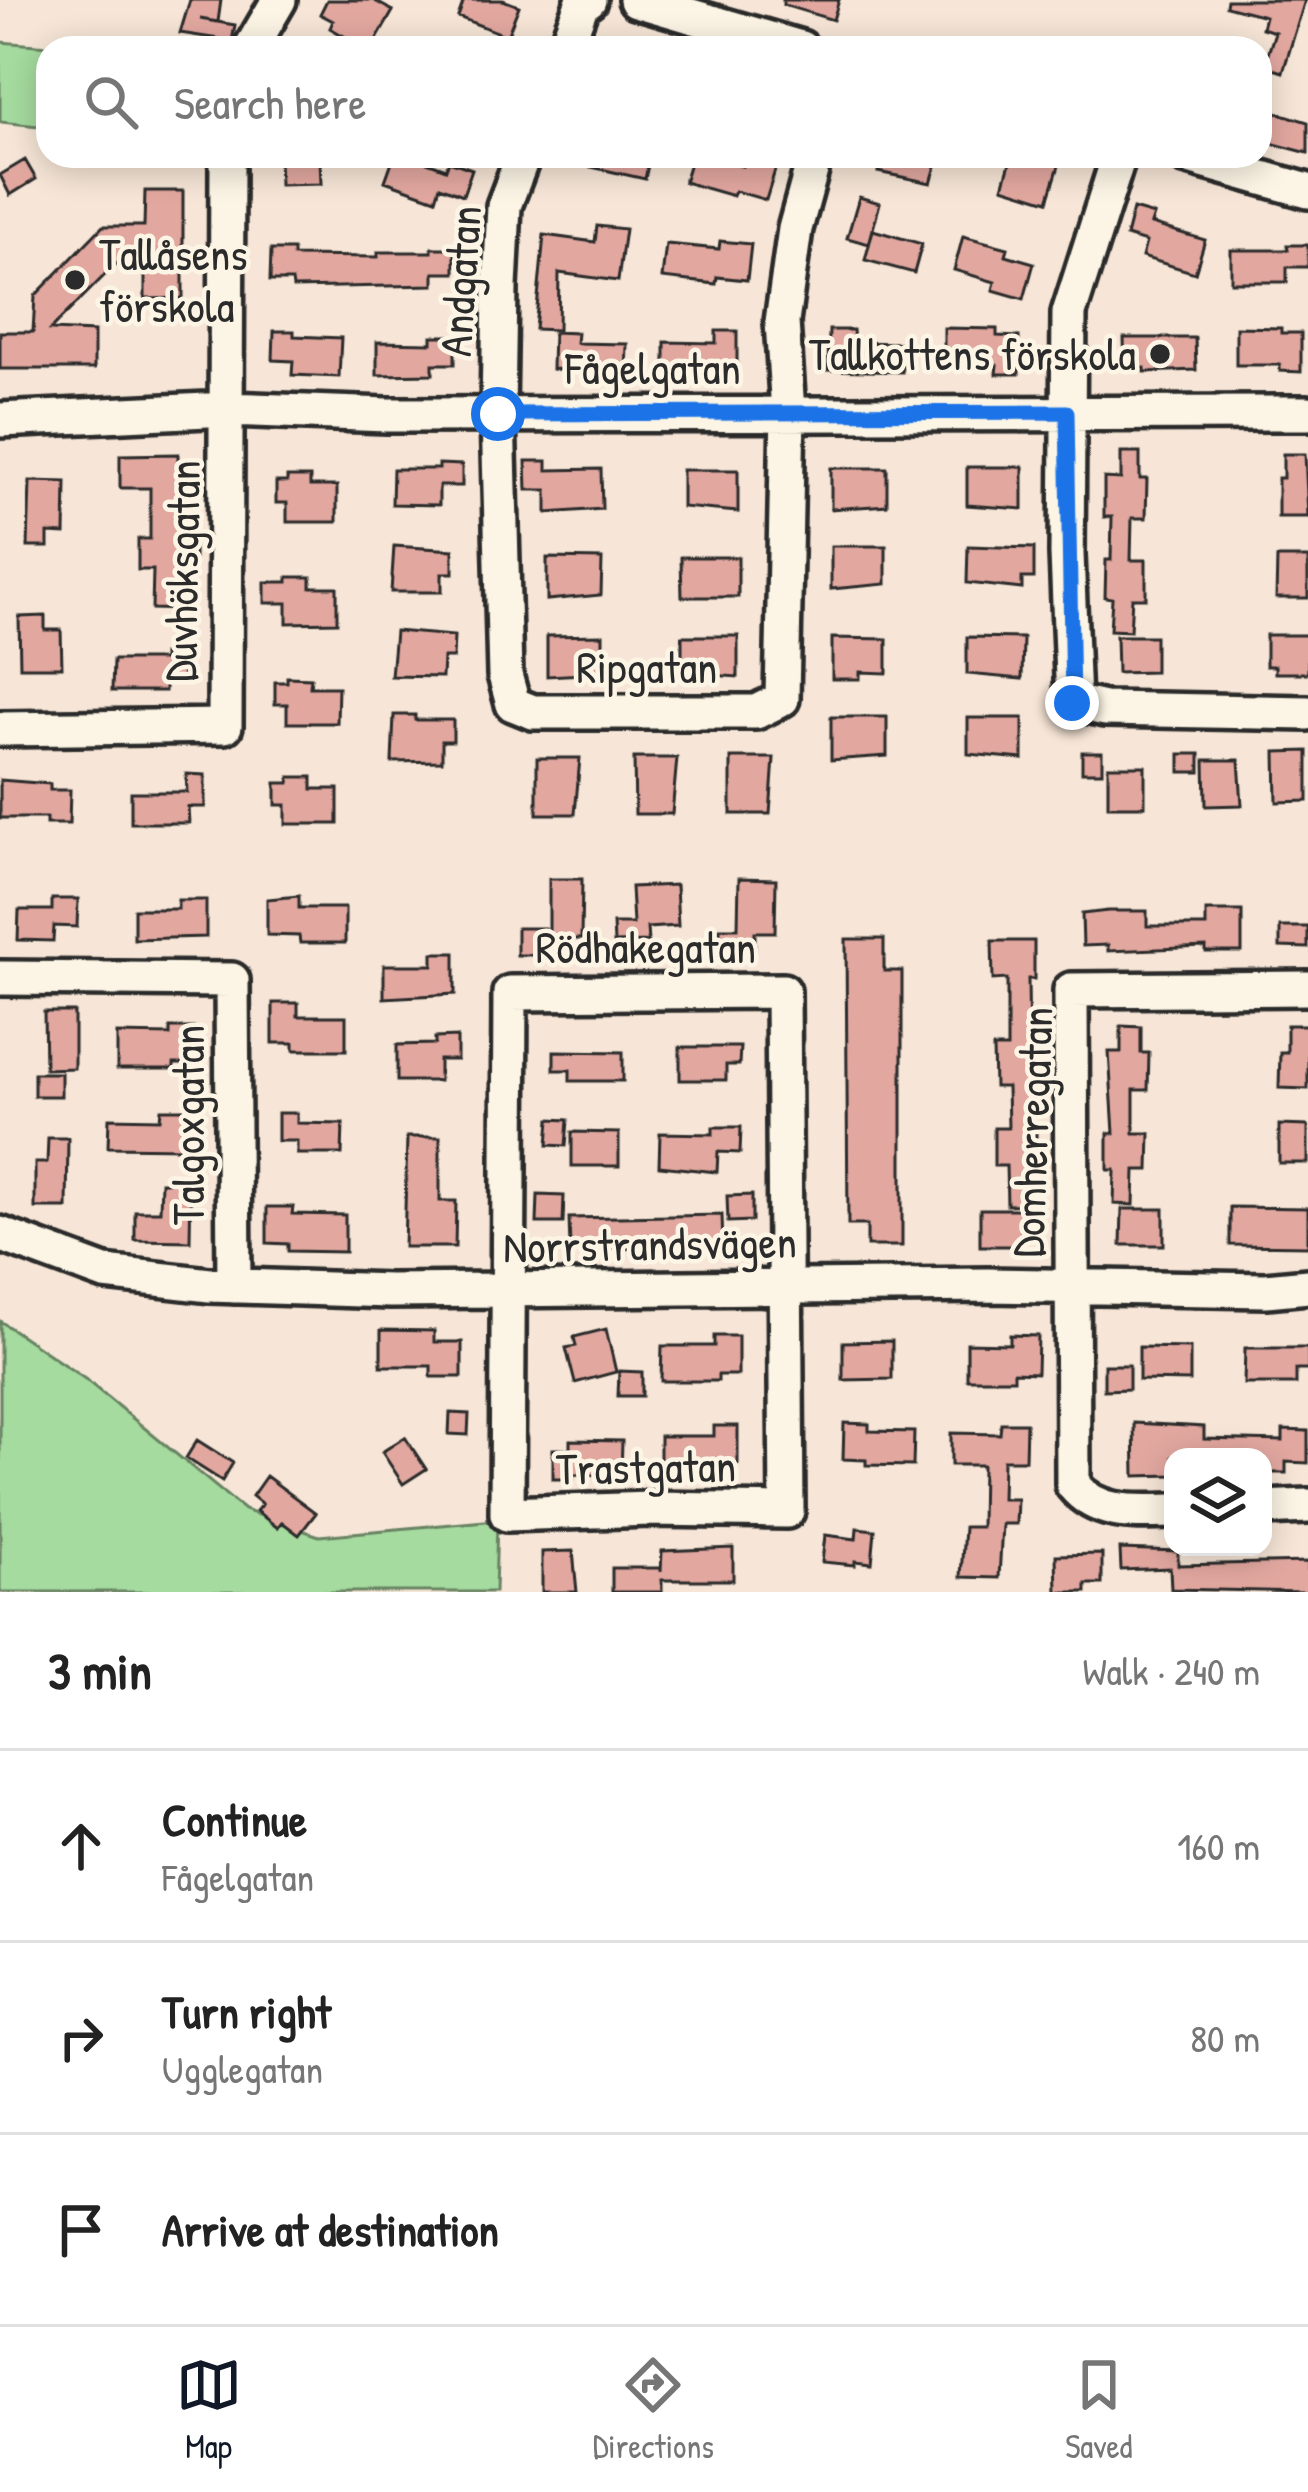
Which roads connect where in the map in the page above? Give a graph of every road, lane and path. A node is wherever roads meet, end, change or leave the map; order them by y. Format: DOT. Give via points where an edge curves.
graph roads {
  1 [pos="279,0"];
  2 [pos="589,0"];
  3 [pos="636,0"];
  4 [pos="258,36"];
  5 [pos="570,36"];
  6 [pos="760,36"];
  7 [pos="227,168"];
  8 [pos="518,168"];
  9 [pos="812,168"];
  10 [pos="1115,168"];
  11 [pos="1228,168"];
  12 [pos="1308,190"];
  13 [pos="228,409"];
  14 [pos="788,412"];
  15 [pos="1067,412"];
  16 [pos="1308,413"];
  17 [pos="498,414"];
  18 [pos="0,421"];
  19 [pos="1308,713"];
  20 [pos="0,730"];
  21 [pos="0,979"];
  22 [pos="1308,988"];
  23 [pos="0,1234"];
  24 [pos="234,1286"];
  25 [pos="1308,1286"];
  26 [pos="1073,1287"];
  27 [pos="788,1288"];
  28 [pos="507,1291"];
  29 [pos="1308,1506"];
  30 [pos="1272,1508"];
  31 [pos="1164,1511"];
  1 -- 4 [label="street"];
  2 -- 5 [label="street"];
  3 -- 6 [label="street"];
  7 -- 13 [label="street"];
  8 -- 17 [label="street, Andgatan" via="504,206"];
  9 -- 14 [label="street" via="782,322"];
  10 -- 15 [label="street" via="1069,314"];
  11 -- 12 [label="street"];
  13 -- 17 [label="street, Fågelgatan"];
  13 -- 18 [label="street, Fågelgatan"];
  13 -- 20 [label="street, Duvhöksgatan" via="225,726"];
  14 -- 15 [label="street, Fågelgatan"];
  14 -- 17 [label="street, Fågelgatan"];
  14 -- 17 [label="street, Ripgatan" via="782,699 755,712 533,712 513,704 505,675"];
  15 -- 16 [label="street, Fågelgatan"];
  15 -- 19 [label="street" via="1072,703"];
  21 -- 24 [label="street, Talgoxgatan" via="232,980"];
  22 -- 26 [label="street, Domherregatan" via="1072,990"];
  23 -- 24 [label="street, Norrstrandsvägen" via="105,1273"];
  24 -- 28 [label="street, Norrstrandsvägen"];
  25 -- 26 [label="street, Norrstrandsvägen"];
  26 -- 27 [label="street, Norrstrandsvägen"];
  26 -- 31 [label="street" via="1073,1485 1087,1502"];
  27 -- 28 [label="street, Norrstrandsvägen"];
  27 -- 28 [label="street, Trastgatan" via="787,1511 507,1514"];
  27 -- 28 [label="street, Rödhakegatan" via="783,991 510,993"];
  29 -- 30 [label="street"];
}
